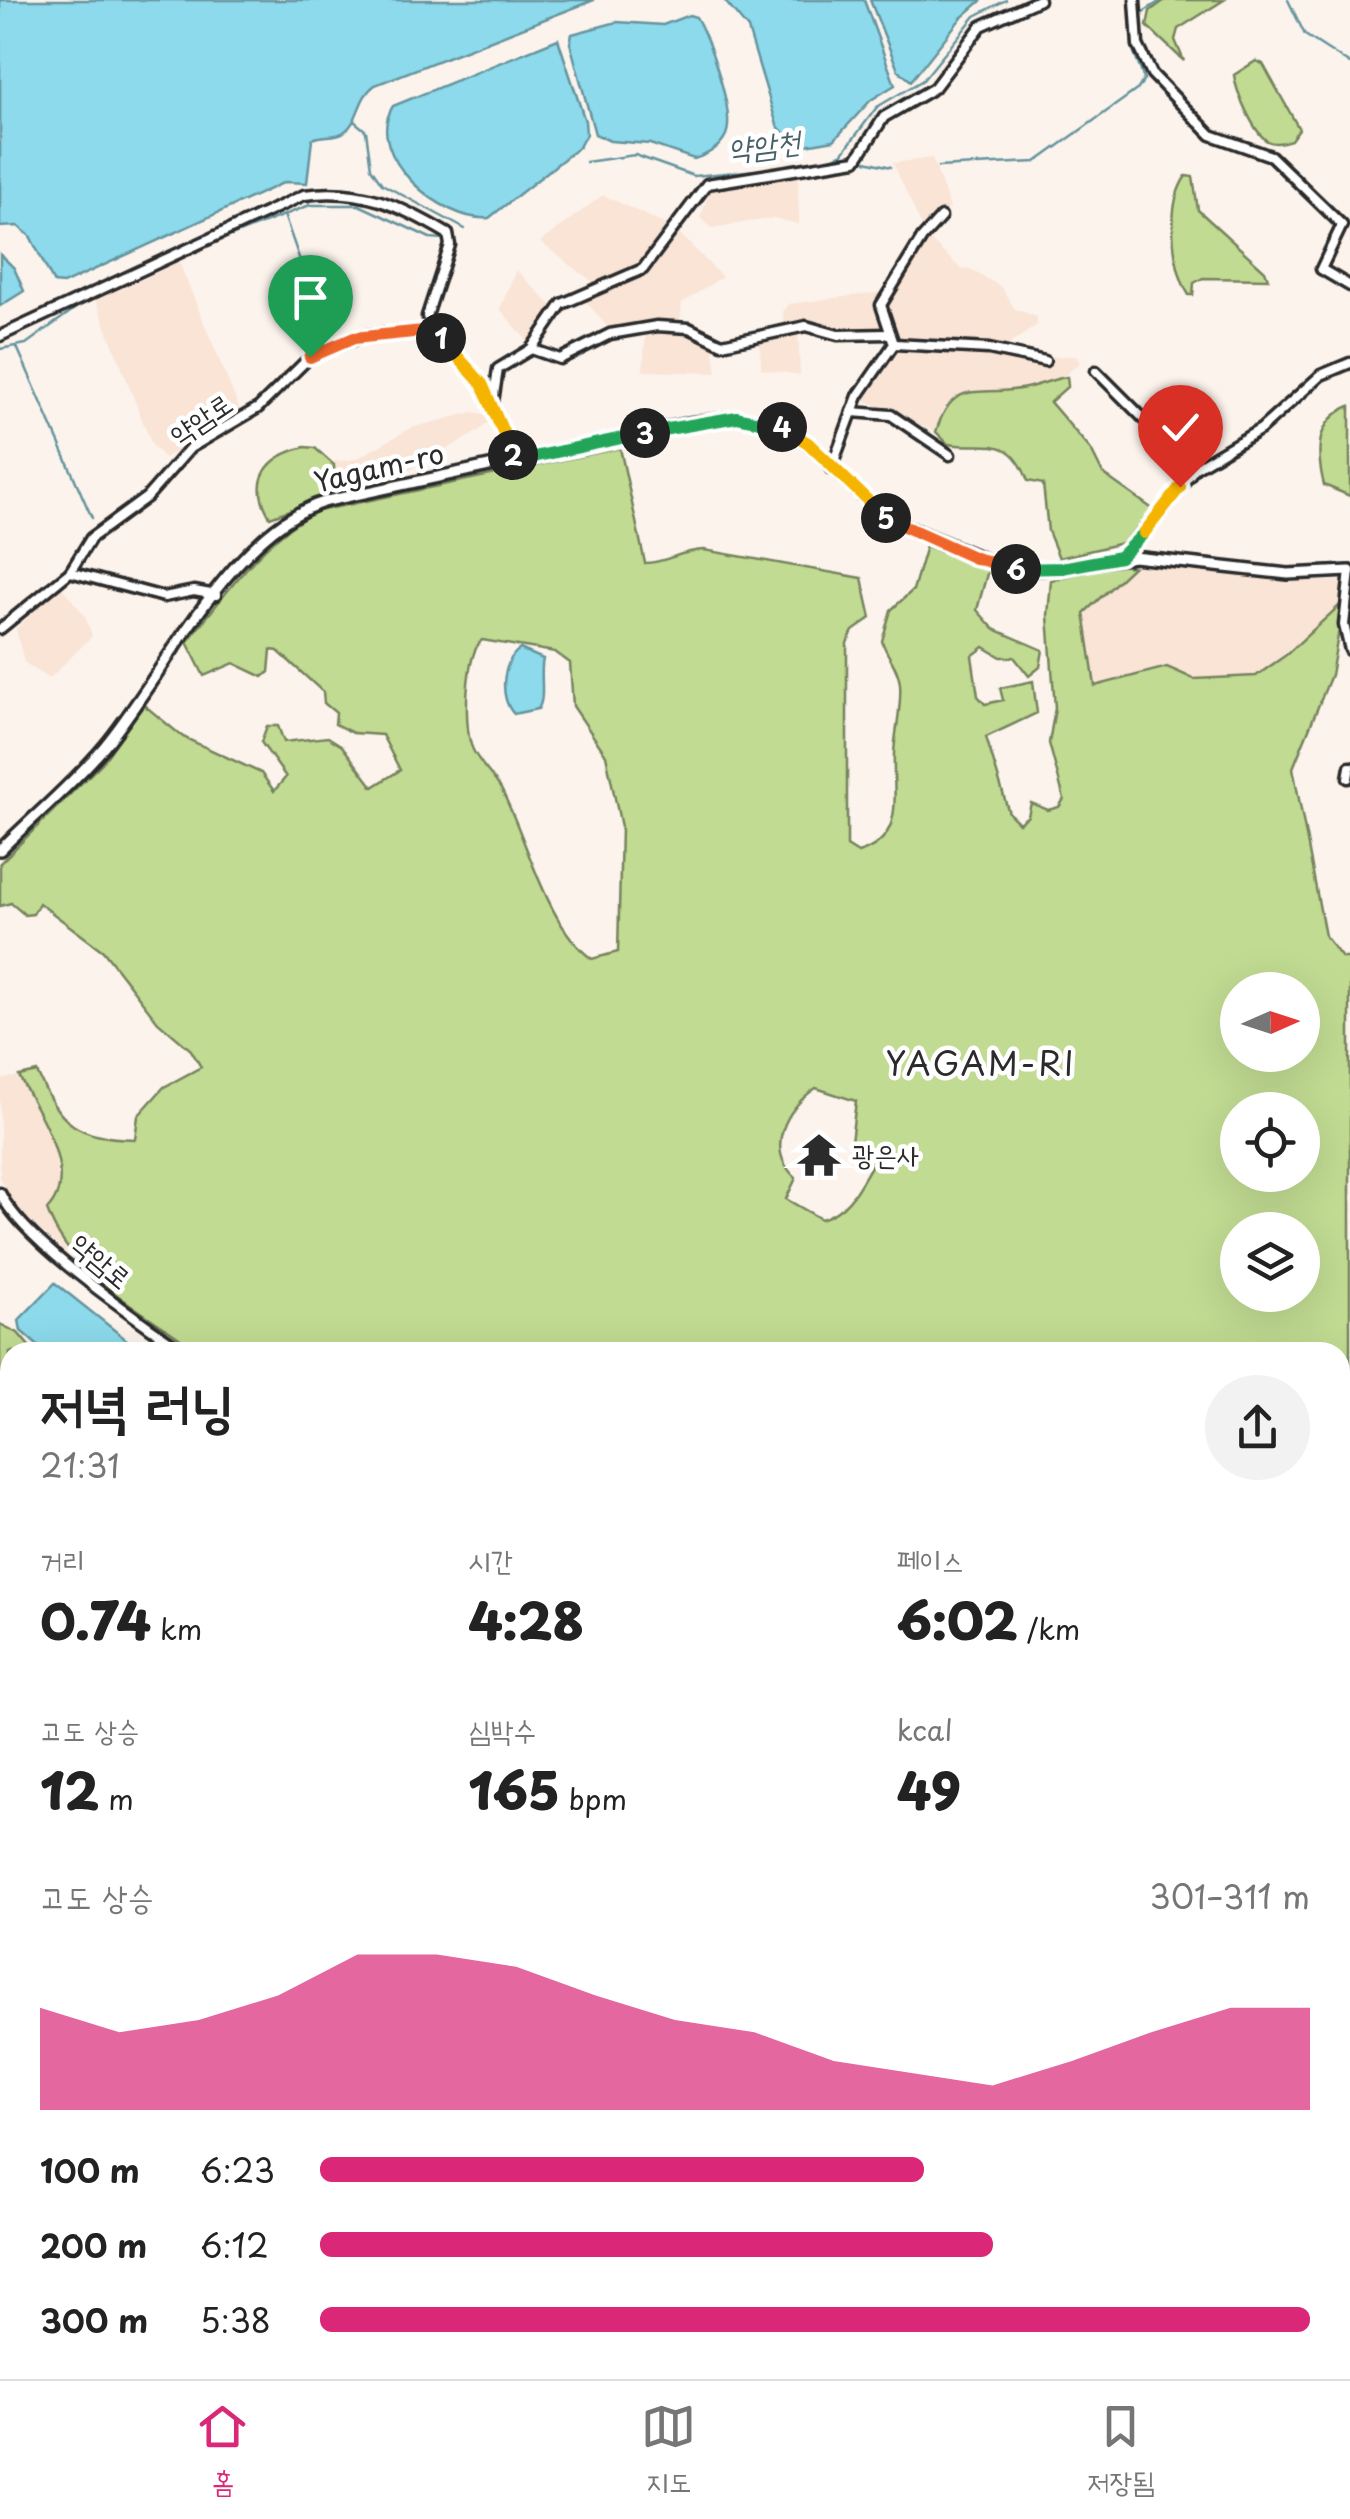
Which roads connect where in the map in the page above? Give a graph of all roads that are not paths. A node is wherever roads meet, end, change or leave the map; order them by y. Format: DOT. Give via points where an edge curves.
graph roads {
  1 [pos="1039,0"];
  2 [pos="1135,0"];
  3 [pos="941,217"];
  4 [pos="1342,225"];
  5 [pos="1350,232"];
  6 [pos="1350,286"];
  7 [pos="433,330"];
  8 [pos="889,334"];
  9 [pos="0,336"];
  10 [pos="894,344"];
  11 [pos="530,349"];
  12 [pos="1045,361"];
  13 [pos="1350,363"];
  14 [pos="1096,370"];
  15 [pos="493,402"];
  16 [pos="852,412"];
  17 [pos="950,455"];
  18 [pos="515,461"];
  19 [pos="832,469"];
  20 [pos="1188,475"];
  21 [pos="1120,557"];
  22 [pos="1350,571"];
  23 [pos="70,572"];
  24 [pos="216,595"];
  25 [pos="1,627"];
  26 [pos="1350,650"];
  27 [pos="1350,767"];
  28 [pos="1348,778"];
  29 [pos="0,850"];
  30 [pos="0,1193"];
  31 [pos="170,1342"];
  1 -- 11 [label="street" via="981,26 934,88 884,117 856,160 707,184 643,269 562,304"];
  2 -- 4 [label="street" via="1138,44 1152,74 1211,135 1271,156"];
  3 -- 8 [label="street" via="883,299"];
  4 -- 5 [label="street"];
  4 -- 6 [label="street" via="1321,269"];
  7 -- 9 [label="street" via="427,316 448,234 347,190 304,195"];
  7 -- 15 [label="street"];
  7 -- 23 [label="street, 약암로" via="354,338 310,357 258,408 190,448 147,497 90,538"];
  8 -- 10 [label="street"];
  8 -- 11 [label="street" via="838,335 806,326 722,344 688,328 656,326 610,334 560,359"];
  10 -- 12 [label="street" via="990,349"];
  10 -- 16 [label="street"];
  11 -- 15 [label="street" via="498,369"];
  13 -- 20 [label="street" via="1321,376 1260,429"];
  14 -- 20 [label="street"];
  15 -- 18 [label="street"];
  16 -- 17 [label="street" via="891,416"];
  16 -- 19 [label="street"];
  18 -- 19 [label="street, Yagam-ro" via="737,417 782,428"];
  18 -- 24 [label="street, Yagam-ro" via="300,510 260,541"];
  19 -- 21 [label="street, Yagam-ro" via="884,517 991,564 1041,570"];
  20 -- 21 [label="street"];
  21 -- 22 [label="street, Yagam-ro" via="1288,574"];
  22 -- 26 [label="street" via="1344,632"];
  23 -- 24 [label="street" via="164,597 194,590"];
  23 -- 25 [label="street, 약암로"];
  24 -- 29 [label="street, Yagam-ro" via="103,748"];
  27 -- 28 [label="street"];
  30 -- 31 [label="street, 약암로" via="12,1214"];
}
